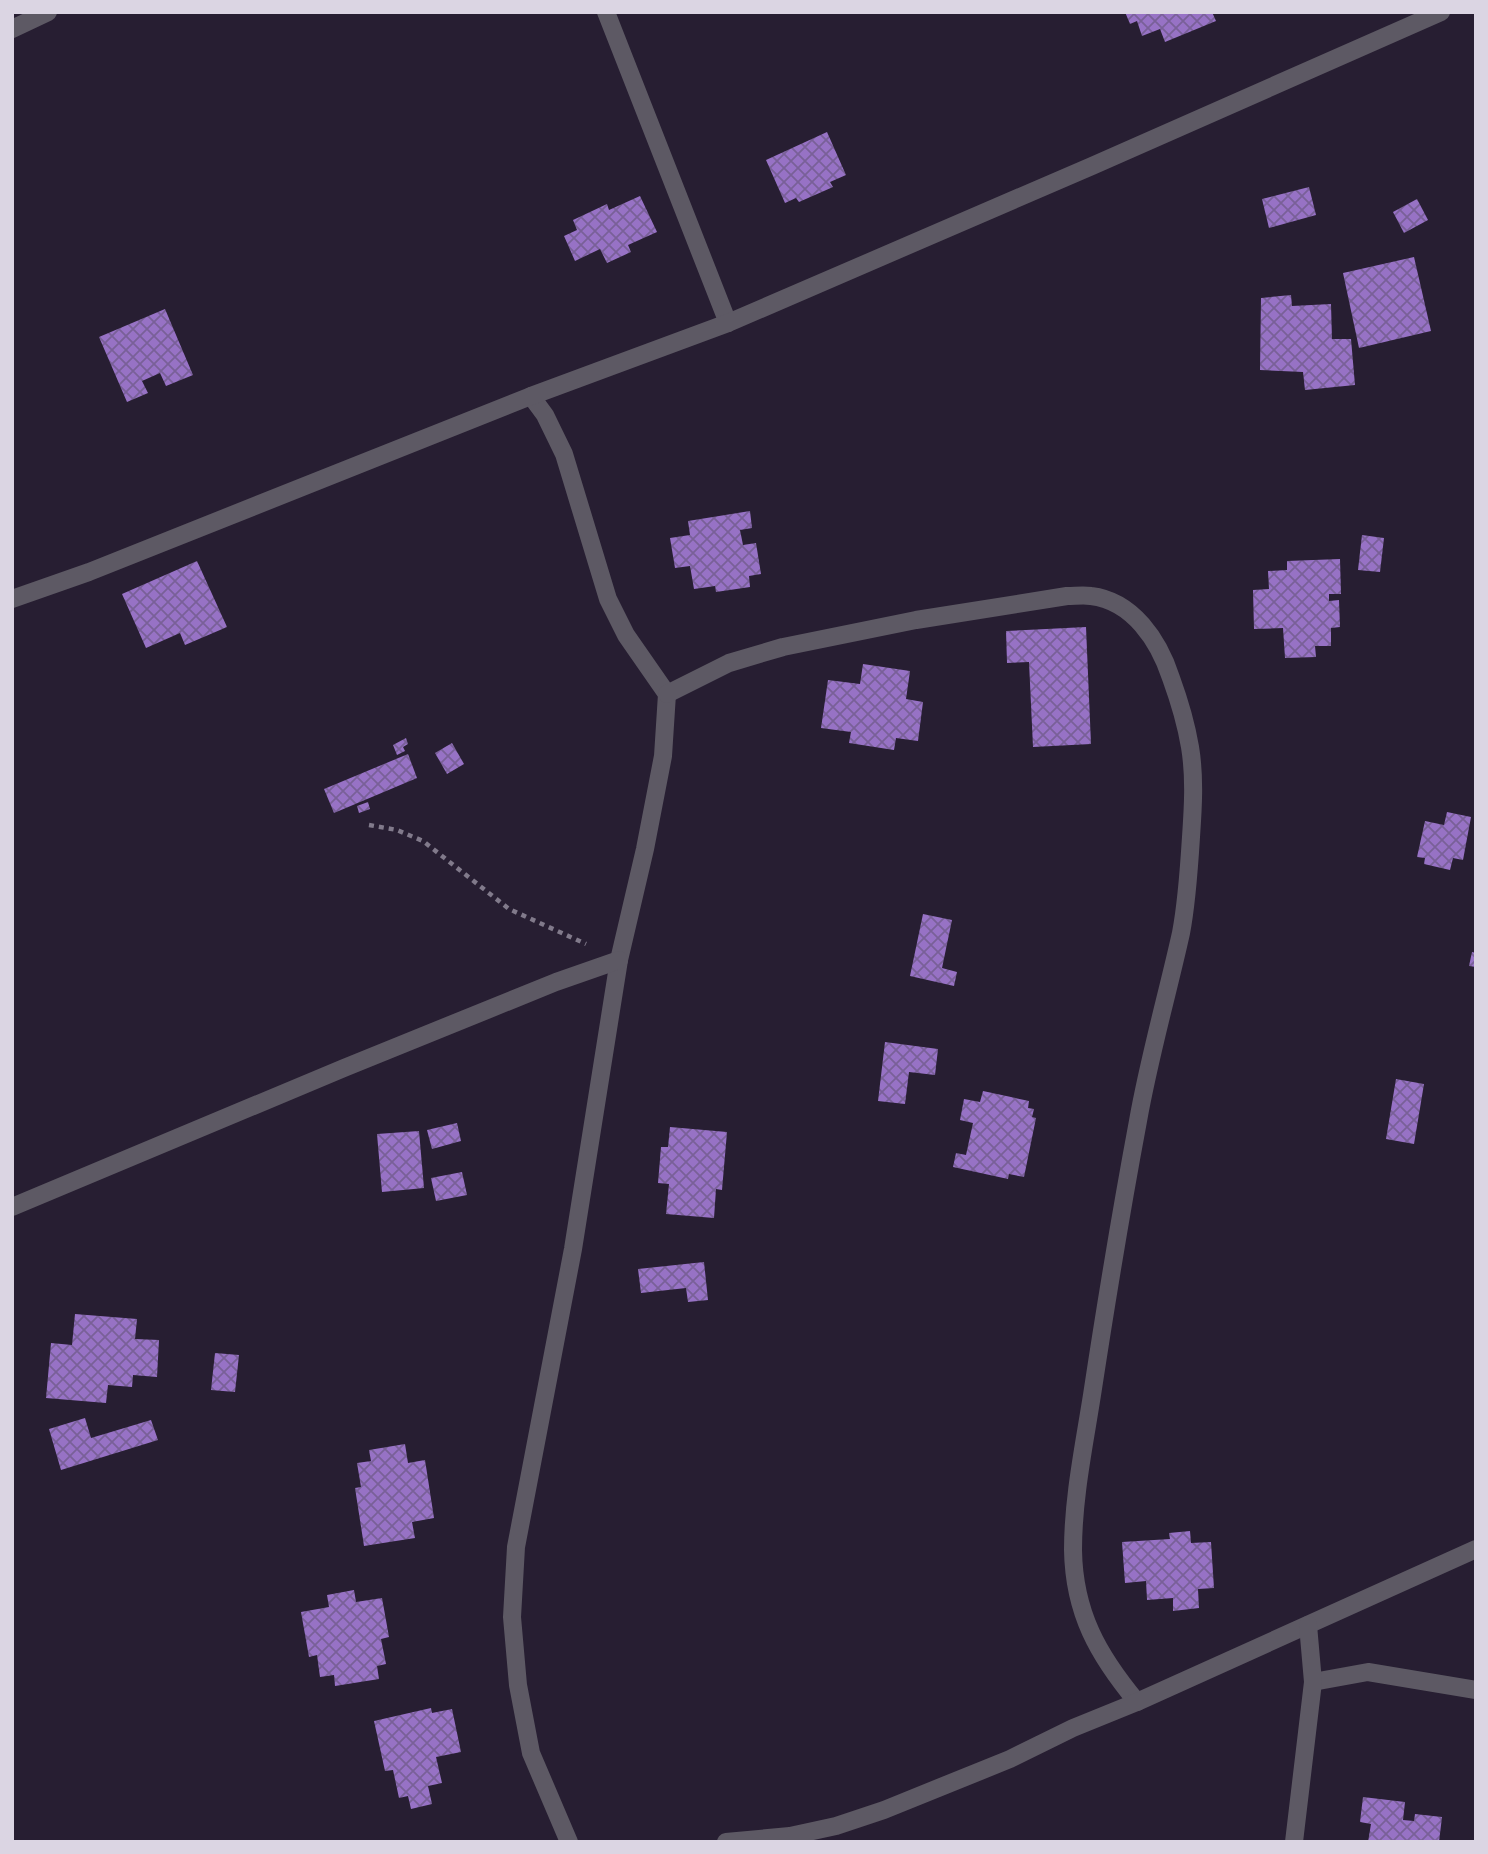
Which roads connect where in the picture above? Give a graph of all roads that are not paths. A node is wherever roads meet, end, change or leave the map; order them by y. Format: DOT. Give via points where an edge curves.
graph roads {
  1 [pos="48,12"];
  2 [pos="606,12"];
  3 [pos="1441,12"];
  4 [pos="12,29"];
  5 [pos="728,323"];
  6 [pos="531,396"];
  7 [pos="12,599"];
  8 [pos="667,694"];
  9 [pos="612,962"];
  10 [pos="12,1207"];
  11 [pos="1476,1549"];
  12 [pos="1308,1625"];
  13 [pos="1313,1682"];
  14 [pos="1476,1690"];
  15 [pos="1137,1702"];
  16 [pos="736,1841"];
  17 [pos="569,1842"];
  18 [pos="1294,1842"];
  1 -- 4 [label="street"];
  2 -- 5 [label="street"];
  3 -- 5 [label="street"];
  5 -- 6 [label="street"];
  6 -- 7 [label="street"];
  6 -- 8 [label="street" via="564,454 608,599 626,635"];
  8 -- 9 [label="street" via="663,756 645,849"];
  8 -- 15 [label="street" via="729,663 783,647 1067,596 1093,596 1119,605 1138,620 1164,656 1191,749 1194,804 1189,862 1181,930 1142,1098 1111,1271 1076,1495 1073,1551 1084,1616 1097,1649"];
  9 -- 10 [label="street"];
  9 -- 17 [label="street" via="573,1249 515,1558 512,1617 531,1753"];
  11 -- 12 [label="street"];
  12 -- 13 [label="street"];
  12 -- 15 [label="street"];
  13 -- 14 [label="street" via="1368,1672"];
  13 -- 18 [label="street"];
  15 -- 16 [label="street" via="884,1811 790,1836"];
}
